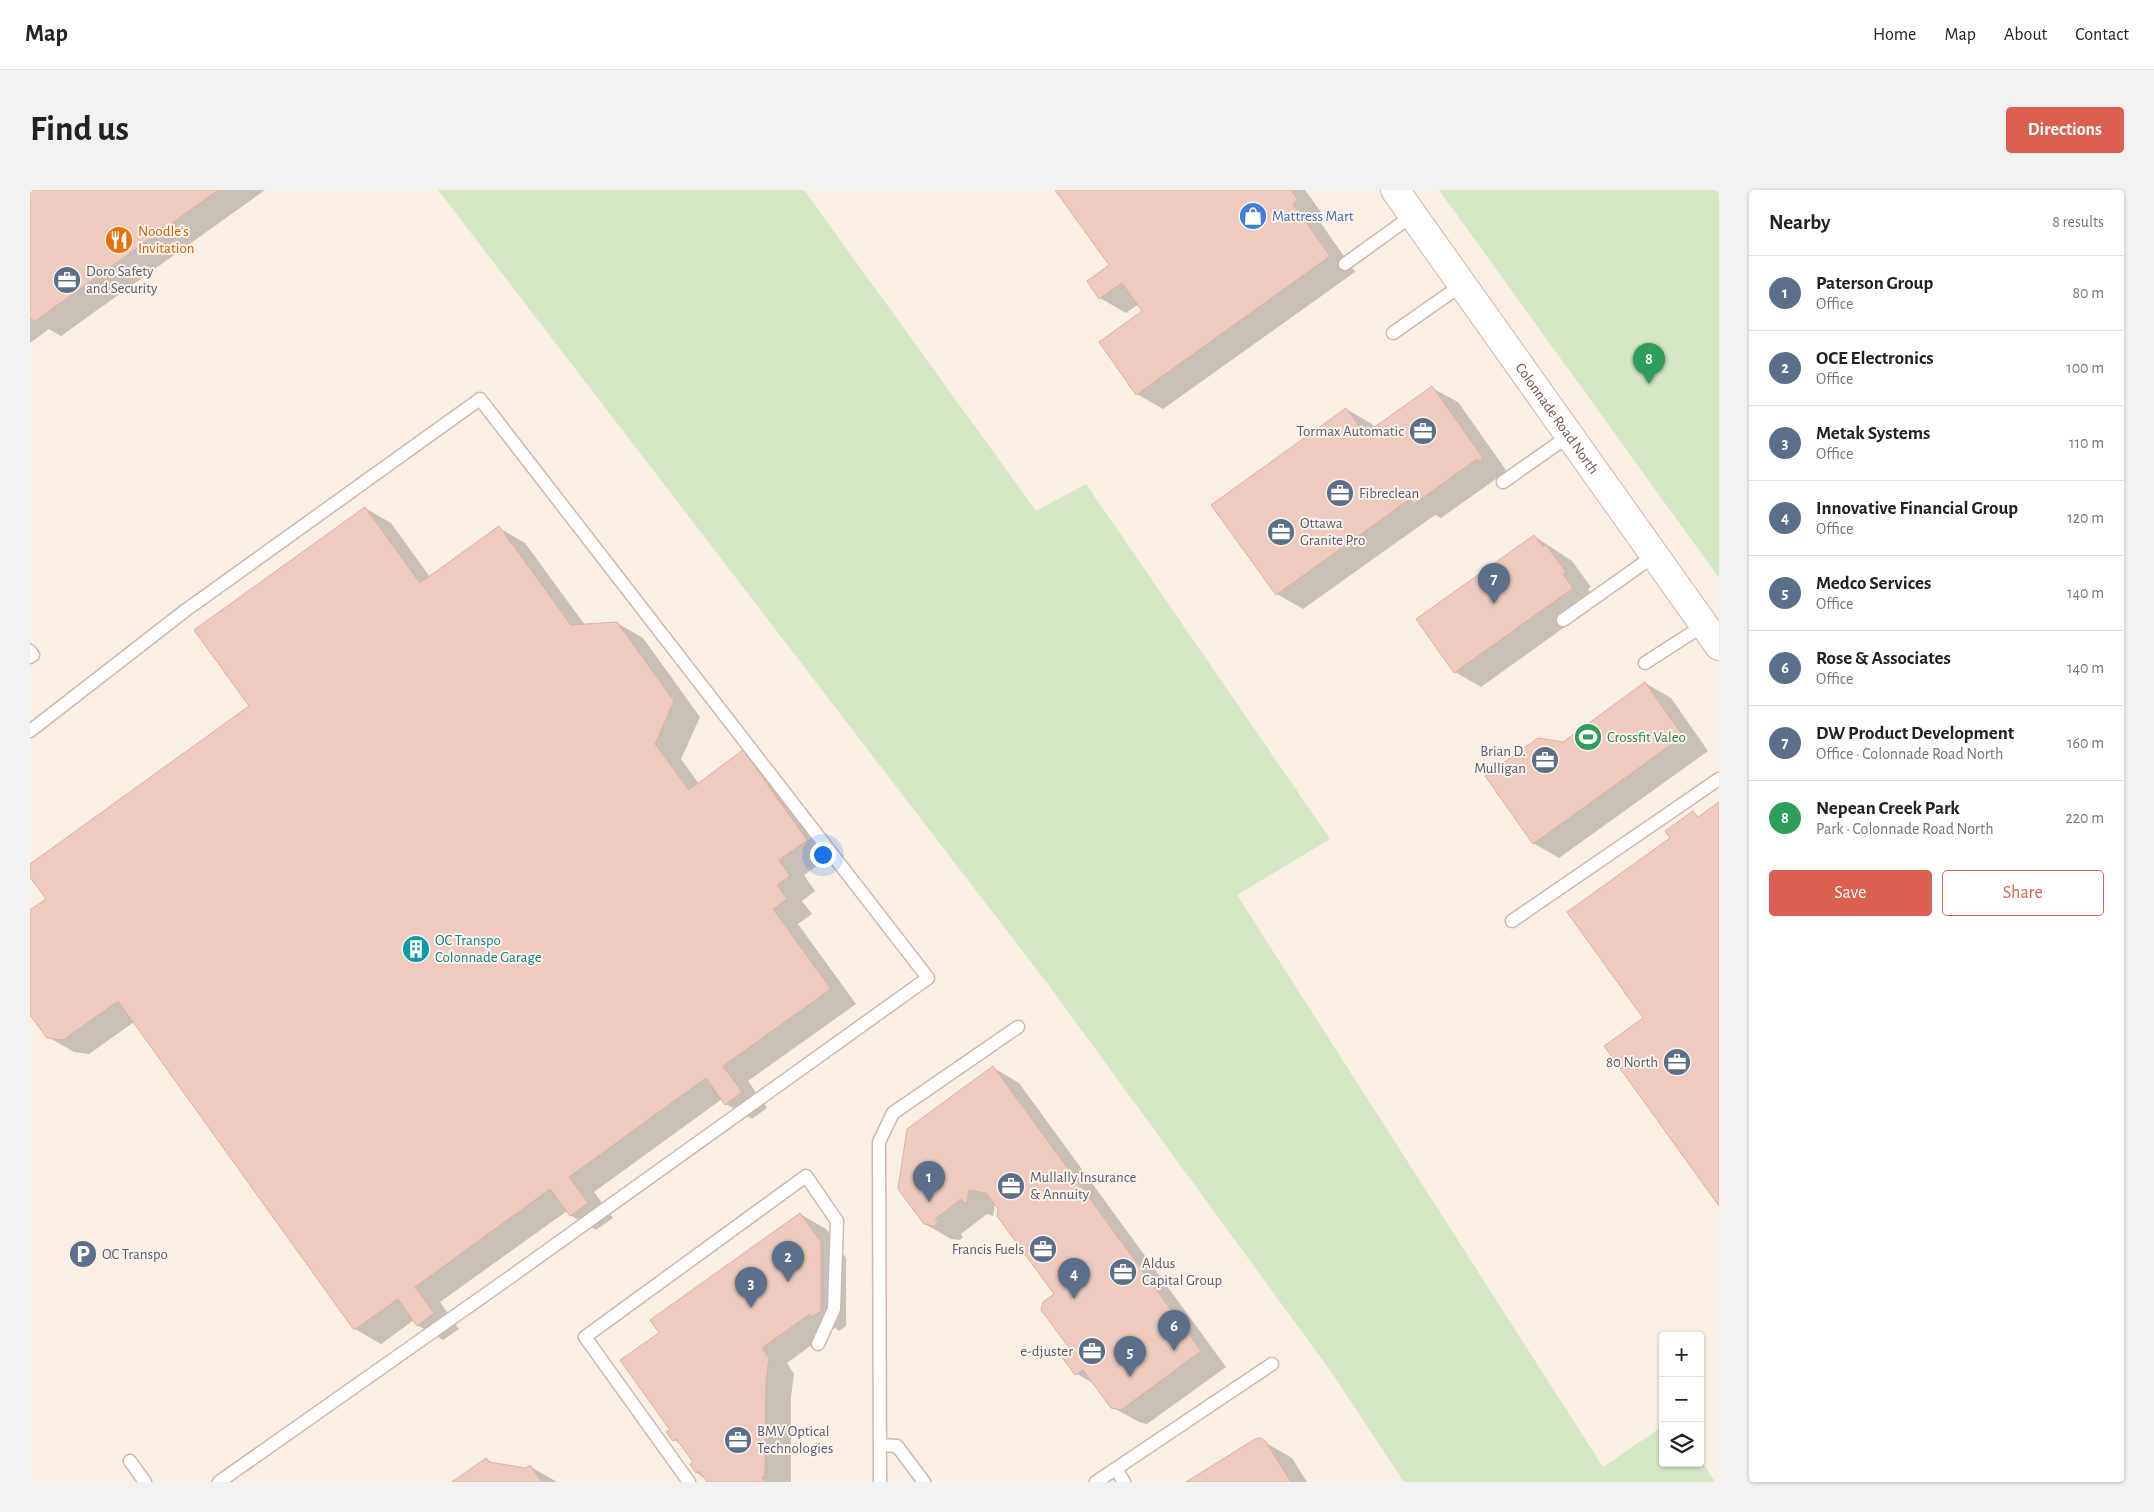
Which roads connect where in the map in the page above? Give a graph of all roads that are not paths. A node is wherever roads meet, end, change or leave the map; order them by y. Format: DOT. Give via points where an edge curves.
graph roads {
  1 [pos="1395,190"];
  2 [pos="1413,215"];
  3 [pos="1345,264"];
  4 [pos="1463,284"];
  5 [pos="1393,334"];
  6 [pos="1570,435"];
  7 [pos="1504,482"];
  8 [pos="1655,555"];
  9 [pos="1563,620"];
  10 [pos="1712,636"];
  11 [pos="30,652"];
  12 [pos="30,657"];
  13 [pos="1645,663"];
  14 [pos="30,731"];
  15 [pos="1719,780"];
  16 [pos="1512,921"];
  17 [pos="1018,1027"];
  18 [pos="818,1344"];
  19 [pos="1272,1364"];
  20 [pos="880,1445"];
  21 [pos="130,1461"];
  22 [pos="1116,1469"];
  23 [pos="145,1482"];
  24 [pos="220,1482"];
  25 [pos="689,1482"];
  26 [pos="880,1482"];
  27 [pos="924,1482"];
  28 [pos="1096,1482"];
  29 [pos="1124,1482"];
  1 -- 2 [label="street, Colonnade Road North"];
  2 -- 3 [label="lane"];
  2 -- 4 [label="street, Colonnade Road North"];
  4 -- 5 [label="lane"];
  4 -- 6 [label="street, Colonnade Road North"];
  6 -- 7 [label="lane"];
  6 -- 8 [label="street, Colonnade Road North"];
  8 -- 9 [label="lane"];
  8 -- 10 [label="street, Colonnade Road North"];
  10 -- 13 [label="lane"];
  11 -- 12 [label="lane" via="33,655"];
  14 -- 24 [label="lane" via="186,610 480,399 928,978"];
  15 -- 16 [label="lane"];
  17 -- 20 [label="lane" via="893,1113 880,1142"];
  18 -- 25 [label="lane" via="834,1309 837,1221 806,1176 585,1337"];
  19 -- 22 [label="lane"];
  20 -- 26 [label="lane"];
  20 -- 27 [label="lane" via="897,1446"];
  21 -- 23 [label="lane"];
  22 -- 28 [label="lane"];
  22 -- 29 [label="lane"];
}
